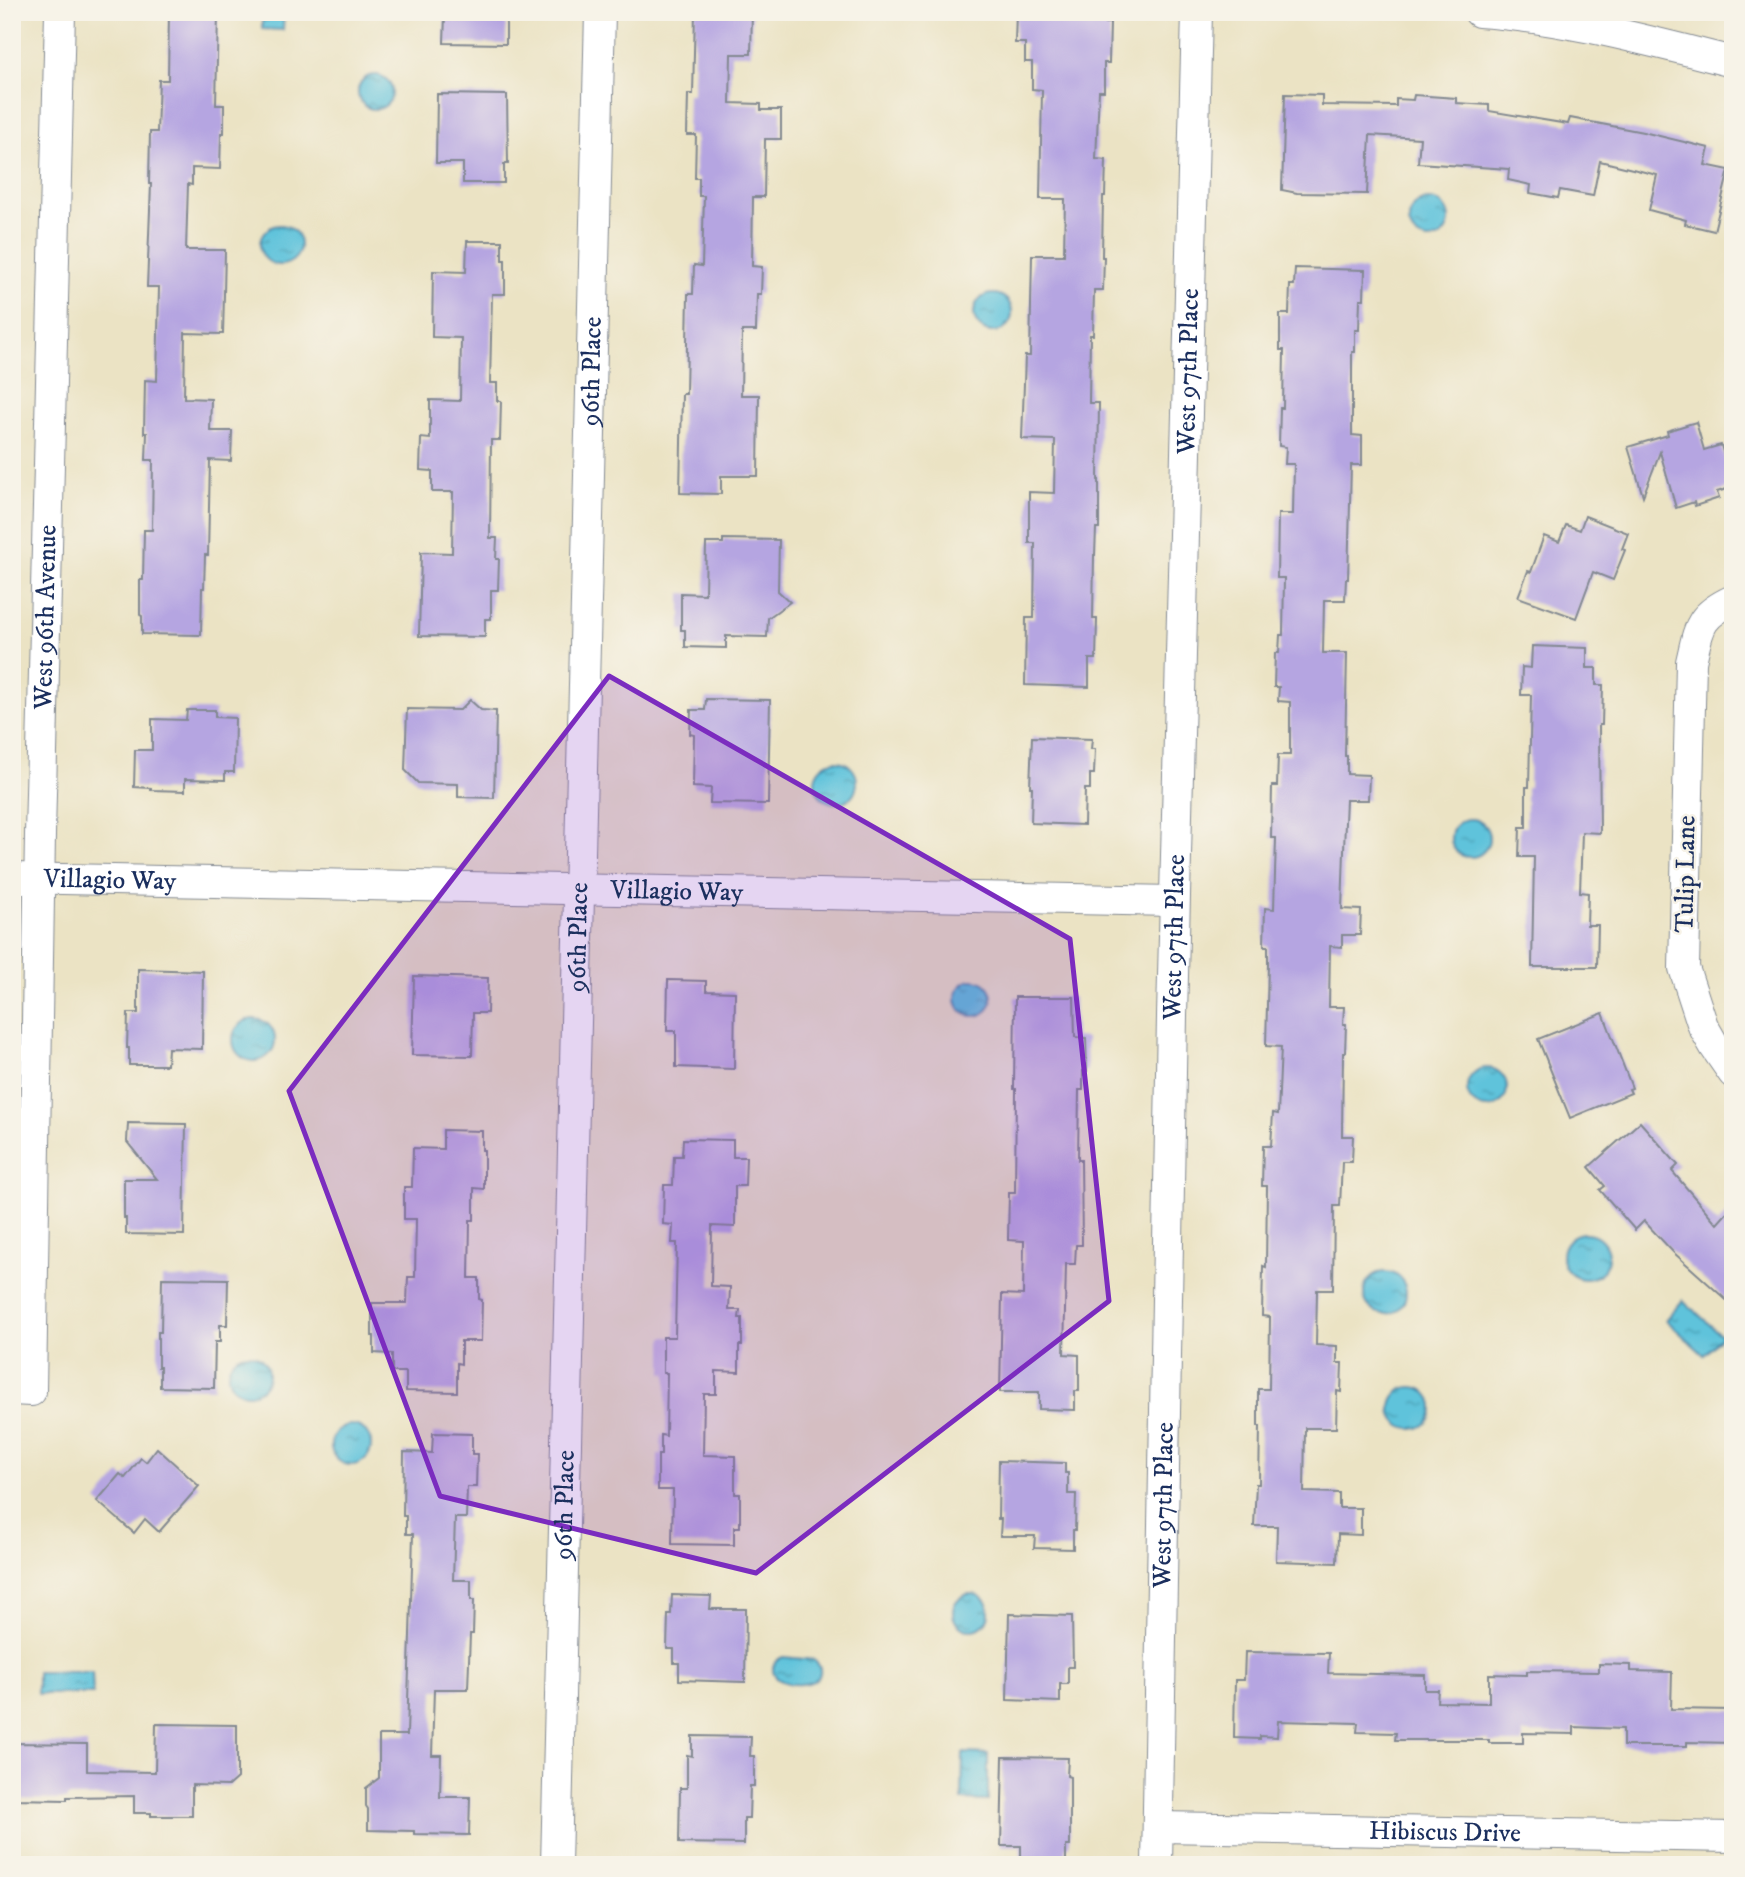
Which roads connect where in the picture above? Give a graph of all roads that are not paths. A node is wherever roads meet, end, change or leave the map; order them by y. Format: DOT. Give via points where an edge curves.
graph roads {
  1 [pos="60,12"];
  2 [pos="600,12"];
  3 [pos="1197,12"];
  4 [pos="1479,12"];
  5 [pos="1733,62"];
  6 [pos="1733,600"];
  7 [pos="26,878"];
  8 [pos="578,888"];
  9 [pos="1174,901"];
  10 [pos="1733,1073"];
  11 [pos="22,1391"];
  12 [pos="1157,1827"];
  13 [pos="1733,1837"];
  14 [pos="556,1865"];
  15 [pos="1157,1865"];
  1 -- 7 [label="street, West 96th Avenue"];
  2 -- 8 [label="street, 96th Place"];
  3 -- 9 [label="street, West 97th Place"];
  4 -- 5 [label="street" via="1603,30"];
  6 -- 10 [label="street, Tulip Lane" via="1715,608 1699,628 1691,662 1684,968 1703,1026"];
  7 -- 8 [label="street, Villagio Way"];
  7 -- 11 [label="street, West 96th Avenue"];
  8 -- 9 [label="street, Villagio Way"];
  8 -- 14 [label="street, 96th Place"];
  9 -- 12 [label="street, West 97th Place"];
  12 -- 13 [label="street, Hibiscus Drive"];
  12 -- 15 [label="street, West 97th Place"];
}
